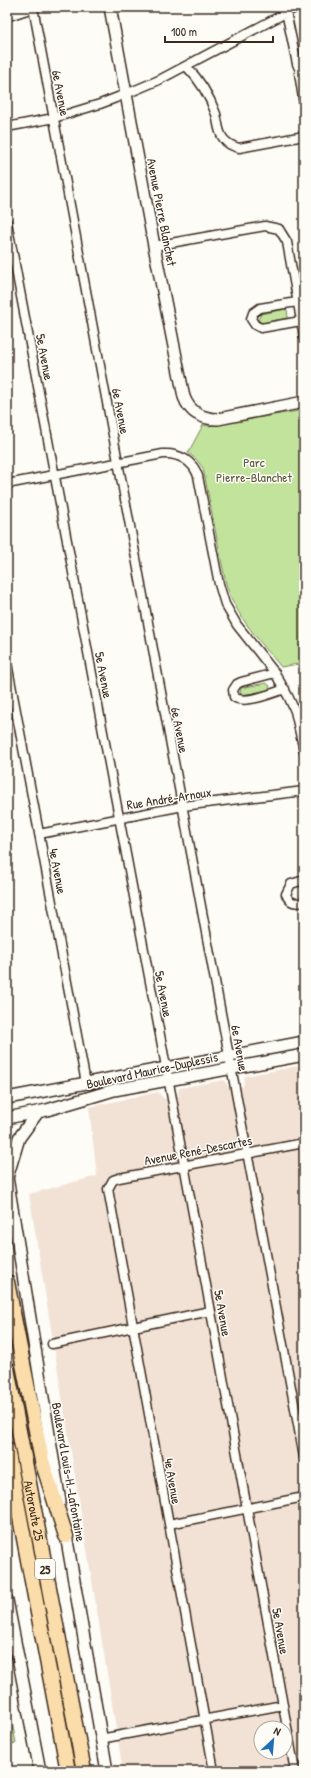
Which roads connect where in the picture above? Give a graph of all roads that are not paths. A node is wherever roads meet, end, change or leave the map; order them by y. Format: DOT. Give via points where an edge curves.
graph roads {
  1 [pos="32,7"];
  2 [pos="110,7"];
  3 [pos="297,7"];
  4 [pos="286,10"];
  5 [pos="7,15"];
  6 [pos="297,64"];
  7 [pos="186,66"];
  8 [pos="304,79"];
  9 [pos="126,94"];
  10 [pos="304,105"];
  11 [pos="54,118"];
  12 [pos="7,127"];
  13 [pos="304,136"];
  14 [pos="7,222"];
  15 [pos="154,246"];
  16 [pos="297,302"];
  17 [pos="301,321"];
  18 [pos="304,337"];
  19 [pos="304,402"];
  20 [pos="119,463"];
  21 [pos="54,474"];
  22 [pos="7,484"];
  23 [pos="7,663"];
  24 [pos="275,673"];
  25 [pos="285,689"];
  26 [pos="304,751"];
  27 [pos="304,791"];
  28 [pos="183,806"];
  29 [pos="119,818"];
  30 [pos="39,834"];
  31 [pos="304,880"];
  32 [pos="304,902"];
  33 [pos="304,1042"];
  34 [pos="304,1055"];
  35 [pos="230,1056"];
  36 [pos="166,1067"];
  37 [pos="232,1068"];
  38 [pos="168,1080"];
  39 [pos="86,1083"];
  40 [pos="7,1098"];
  41 [pos="38,1112"];
  42 [pos="7,1118"];
  43 [pos="304,1143"];
  44 [pos="248,1153"];
  45 [pos="184,1165"];
  46 [pos="7,1178"];
  47 [pos="108,1194"];
  48 [pos="7,1282"];
  49 [pos="210,1311"];
  50 [pos="133,1328"];
  51 [pos="52,1344"];
  52 [pos="7,1368"];
  53 [pos="7,1449"];
  54 [pos="304,1456"];
  55 [pos="304,1497"];
  56 [pos="246,1508"];
  57 [pos="169,1524"];
  58 [pos="66,1536"];
  59 [pos="7,1600"];
  60 [pos="282,1705"];
  61 [pos="204,1719"];
  62 [pos="100,1739"];
  63 [pos="40,1771"];
  64 [pos="68,1771"];
  65 [pos="84,1771"];
  66 [pos="107,1771"];
  67 [pos="214,1771"];
  68 [pos="295,1771"];
  1 -- 5 [label="street"];
  1 -- 11 [label="street, 6e Avenue"];
  2 -- 9 [label="street, Avenue Pierre Blanchet"];
  3 -- 4 [label="street"];
  4 -- 6 [label="street"];
  4 -- 7 [label="street"];
  6 -- 8 [label="street"];
  6 -- 10 [label="street"];
  7 -- 9 [label="street"];
  7 -- 13 [label="street" via="208,96 221,137 229,144 239,148"];
  9 -- 11 [label="street"];
  9 -- 15 [label="street, Avenue Pierre Blanchet"];
  11 -- 12 [label="street"];
  11 -- 20 [label="street, 6e Avenue"];
  14 -- 21 [label="street, 5e Avenue"];
  15 -- 16 [label="street" via="274,226 282,232 287,242"];
  15 -- 19 [label="street, Avenue Pierre Blanchet" via="187,406 199,416 218,419"];
  16 -- 17 [label="street"];
  16 -- 17 [label="street" via="260,308 253,313 251,319 261,328"];
  17 -- 18 [label="street"];
  20 -- 21 [label="street"];
  20 -- 24 [label="street" via="163,454 175,455 187,460 196,470 225,604 237,625"];
  20 -- 28 [label="street, 6e Avenue"];
  21 -- 22 [label="street"];
  21 -- 29 [label="street, 5e Avenue"];
  23 -- 30 [label="street, 4e Avenue"];
  24 -- 25 [label="street"];
  24 -- 25 [label="street" via="237,684 233,690 234,697 242,701"];
  25 -- 26 [label="street" via="295,711"];
  27 -- 28 [label="street, Rue André-Arnoux"];
  28 -- 29 [label="street, Rue André-Arnoux"];
  28 -- 35 [label="street, 6e Avenue"];
  29 -- 30 [label="street, Rue André-Arnoux"];
  29 -- 36 [label="street, 5e Avenue"];
  30 -- 39 [label="street, 4e Avenue"];
  31 -- 32 [label="street" via="291,884 286,894 293,902"];
  33 -- 35 [label="street, Boulevard Maurice-Duplessis"];
  34 -- 37 [label="street, Boulevard Maurice-Duplessis"];
  35 -- 36 [label="street, Boulevard Maurice-Duplessis"];
  35 -- 37 [label="street, 6e Avenue"];
  36 -- 38 [label="street, 5e Avenue"];
  36 -- 39 [label="street, Boulevard Maurice-Duplessis"];
  37 -- 38 [label="street, Boulevard Maurice-Duplessis"];
  37 -- 44 [label="street, 6e Avenue"];
  38 -- 41 [label="street, Boulevard Maurice-Duplessis" via="114,1090"];
  38 -- 45 [label="street, 5e Avenue"];
  39 -- 40 [label="street, Boulevard Maurice-Duplessis"];
  41 -- 42 [label="street, Boulevard Maurice-Duplessis"];
  41 -- 46 [label="street" via="19,1138"];
  43 -- 44 [label="street, Avenue René-Descartes"];
  44 -- 45 [label="street, Avenue René-Descartes"];
  44 -- 54 [label="street, 6e Avenue"];
  45 -- 47 [label="street, Avenue René-Descartes" via="119,1178 110,1184"];
  45 -- 49 [label="street, 5e Avenue"];
  46 -- 58 [label="street, Boulevard Louis-H.-Lafontaine"];
  47 -- 50 [label="street, 4e Avenue"];
  48 -- 58 [label="highway" via="42,1461"];
  49 -- 50 [label="street"];
  49 -- 56 [label="street, 5e Avenue"];
  50 -- 51 [label="street"];
  50 -- 57 [label="street, 4e Avenue"];
  52 -- 65 [label="highway, Autoroute 25 / 25"];
  53 -- 64 [label="highway, Autoroute 25 / 25"];
  55 -- 56 [label="street"];
  56 -- 57 [label="street"];
  56 -- 60 [label="street, 5e Avenue"];
  57 -- 61 [label="street, 4e Avenue"];
  58 -- 62 [label="street, Boulevard Louis-H.-Lafontaine"];
  59 -- 63 [label="street"];
  60 -- 61 [label="street"];
  60 -- 68 [label="street, 5e Avenue"];
  61 -- 62 [label="street"];
  61 -- 67 [label="street, 4e Avenue"];
  62 -- 66 [label="street, Boulevard Louis-H.-Lafontaine"];
}
